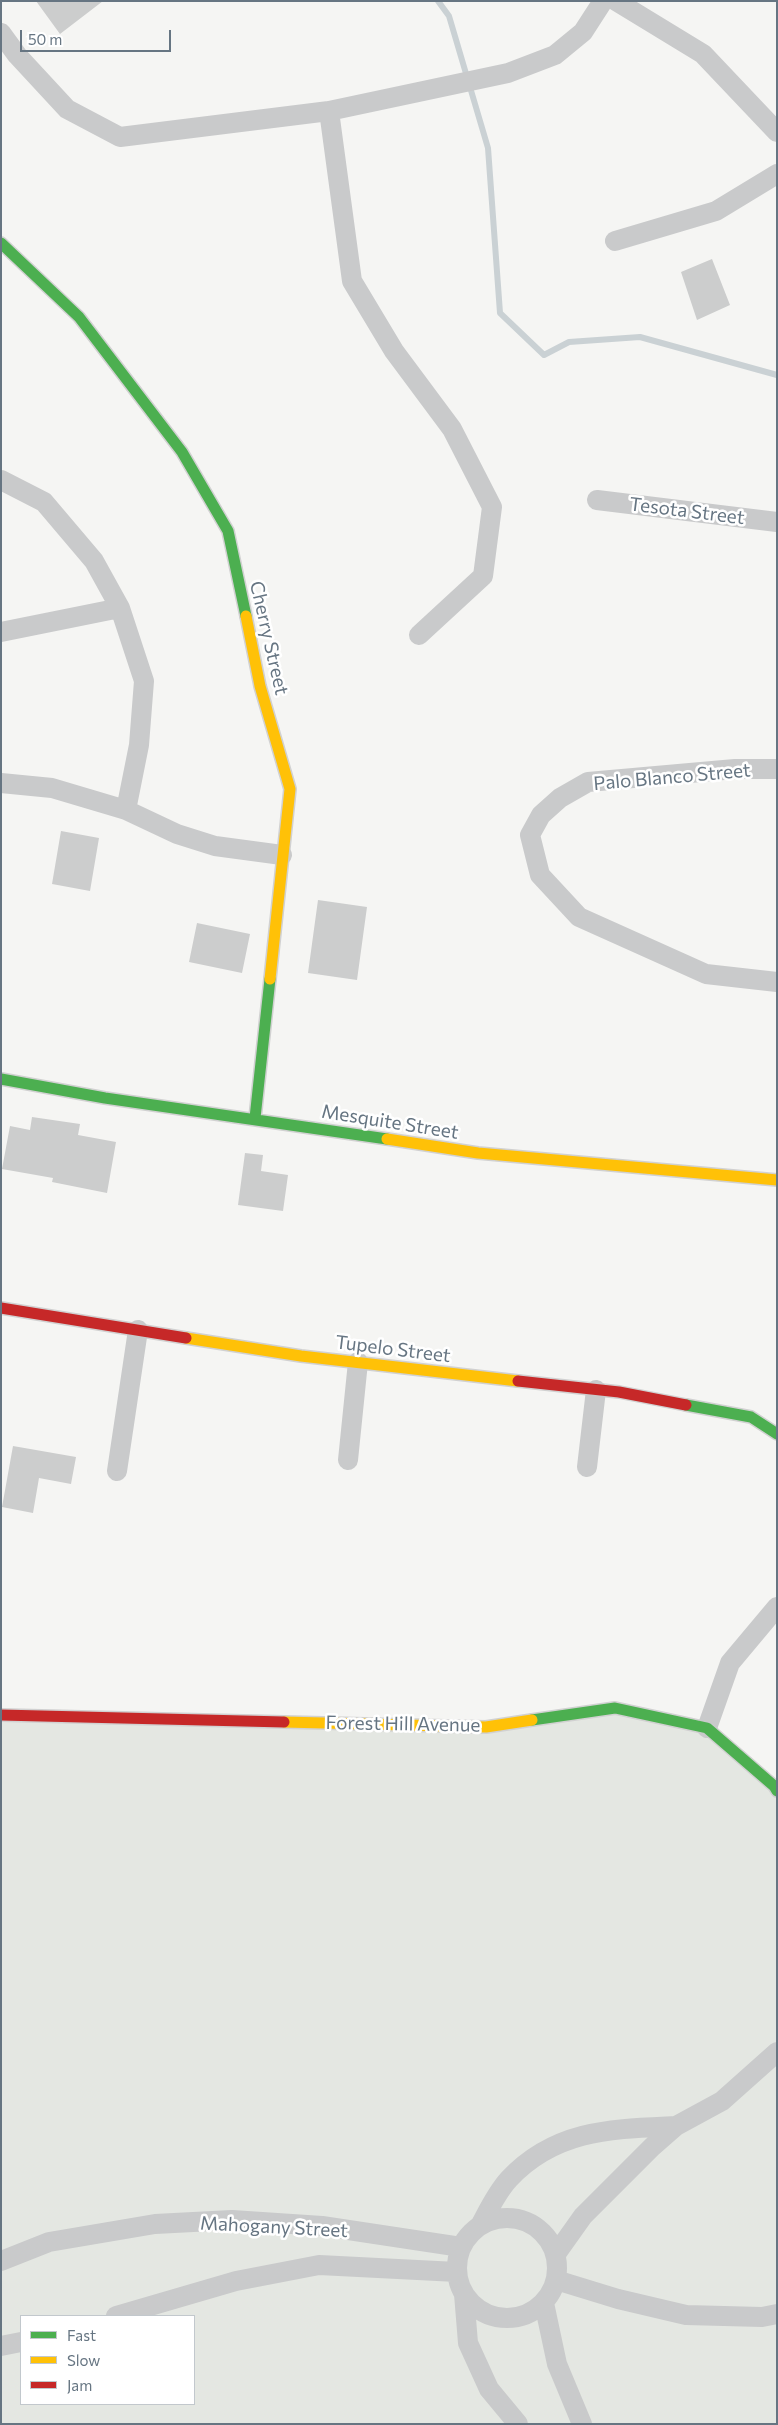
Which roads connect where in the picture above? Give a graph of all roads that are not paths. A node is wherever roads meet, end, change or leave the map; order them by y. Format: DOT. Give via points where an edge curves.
graph roads {
  1 [pos="603,1"];
  2 [pos="616,1"];
  3 [pos="1,33"];
  4 [pos="329,111"];
  5 [pos="777,132"];
  6 [pos="777,174"];
  7 [pos="615,241"];
  8 [pos="1,243"];
  9 [pos="1,480"];
  10 [pos="597,500"];
  11 [pos="777,522"];
  12 [pos="120,608"];
  13 [pos="1,632"];
  14 [pos="419,635"];
  15 [pos="777,769"];
  16 [pos="1,783"];
  17 [pos="126,810"];
  18 [pos="282,855"];
  19 [pos="777,982"];
  20 [pos="1,1078"];
  21 [pos="255,1118"];
  22 [pos="777,1180"];
  23 [pos="1,1308"];
  24 [pos="138,1330"];
  25 [pos="358,1362"];
  26 [pos="596,1390"];
  27 [pos="777,1434"];
  28 [pos="348,1460"];
  29 [pos="587,1467"];
  30 [pos="117,1470"];
  31 [pos="777,1607"];
  32 [pos="1,1715"];
  33 [pos="707,1728"];
  34 [pos="777,1791"];
  35 [pos="777,2052"];
  36 [pos="676,2126"];
  37 [pos="481,2224"];
  38 [pos="461,2247"];
  39 [pos="556,2254"];
  40 [pos="1,2262"];
  41 [pos="457,2272"];
  42 [pos="556,2280"];
  43 [pos="464,2294"];
  44 [pos="544,2303"];
  45 [pos="777,2314"];
  46 [pos="119,2315"];
  47 [pos="20,2342"];
  48 [pos="1,2346"];
  49 [pos="518,2424"];
  50 [pos="582,2424"];
  1 -- 4 [label="street" via="584,32 555,55 508,73"];
  2 -- 5 [label="street" via="703,54"];
  3 -- 4 [label="street" via="67,109 120,137"];
  4 -- 14 [label="street" via="352,282 394,351 452,430 492,507 483,576"];
  6 -- 7 [label="street" via="716,211"];
  8 -- 18 [label="street, Cherry Street" via="79,317 182,452 228,531 260,686 290,789"];
  9 -- 12 [label="street" via="44,502 94,562"];
  10 -- 11 [label="street, Tesota Street"];
  12 -- 13 [label="street"];
  12 -- 17 [label="street" via="144,681 139,745"];
  15 -- 19 [label="street, Palo Blanco Street" via="735,769 588,782 560,798 541,815 530,836 540,874 579,917 706,974"];
  16 -- 17 [label="street" via="52,788"];
  17 -- 18 [label="street" via="177,834 215,846"];
  18 -- 21 [label="street, Cherry Street"];
  20 -- 21 [label="street, Mesquite Street" via="105,1098"];
  21 -- 22 [label="street, Mesquite Street" via="478,1153"];
  23 -- 24 [label="street, Tupelo Street"];
  24 -- 25 [label="street, Tupelo Street"];
  24 -- 30 [label="street"];
  25 -- 26 [label="street, Tupelo Street"];
  25 -- 28 [label="street"];
  26 -- 27 [label="street, Tupelo Street" via="751,1417"];
  26 -- 29 [label="street"];
  31 -- 33 [label="street" via="730,1663"];
  32 -- 33 [label="street, Forest Hill Avenue" via="486,1727 614,1708"];
  33 -- 34 [label="street, Forest Hill Avenue"];
  35 -- 36 [label="street" via="722,2101"];
  36 -- 37 [label="street" via="610,2130 562,2141 534,2157 509,2179"];
  36 -- 39 [label="street" via="583,2216"];
  37 -- 38 [label="street"];
  37 -- 39 [label="street" via="506,2217 525,2221 542,2231"];
  38 -- 40 [label="street, Mahogany Street" via="322,2226 232,2220 155,2224 50,2242"];
  38 -- 41 [label="street"];
  39 -- 42 [label="street"];
  41 -- 43 [label="street"];
  41 -- 46 [label="street, Mahogany Street" via="319,2265 236,2280"];
  42 -- 44 [label="street"];
  42 -- 45 [label="street" via="686,2315 762,2317"];
  43 -- 44 [label="street" via="472,2304 495,2317 522,2316"];
  43 -- 49 [label="street" via="468,2343 489,2389"];
  44 -- 50 [label="street" via="557,2364"];
  47 -- 48 [label="street"];
}
